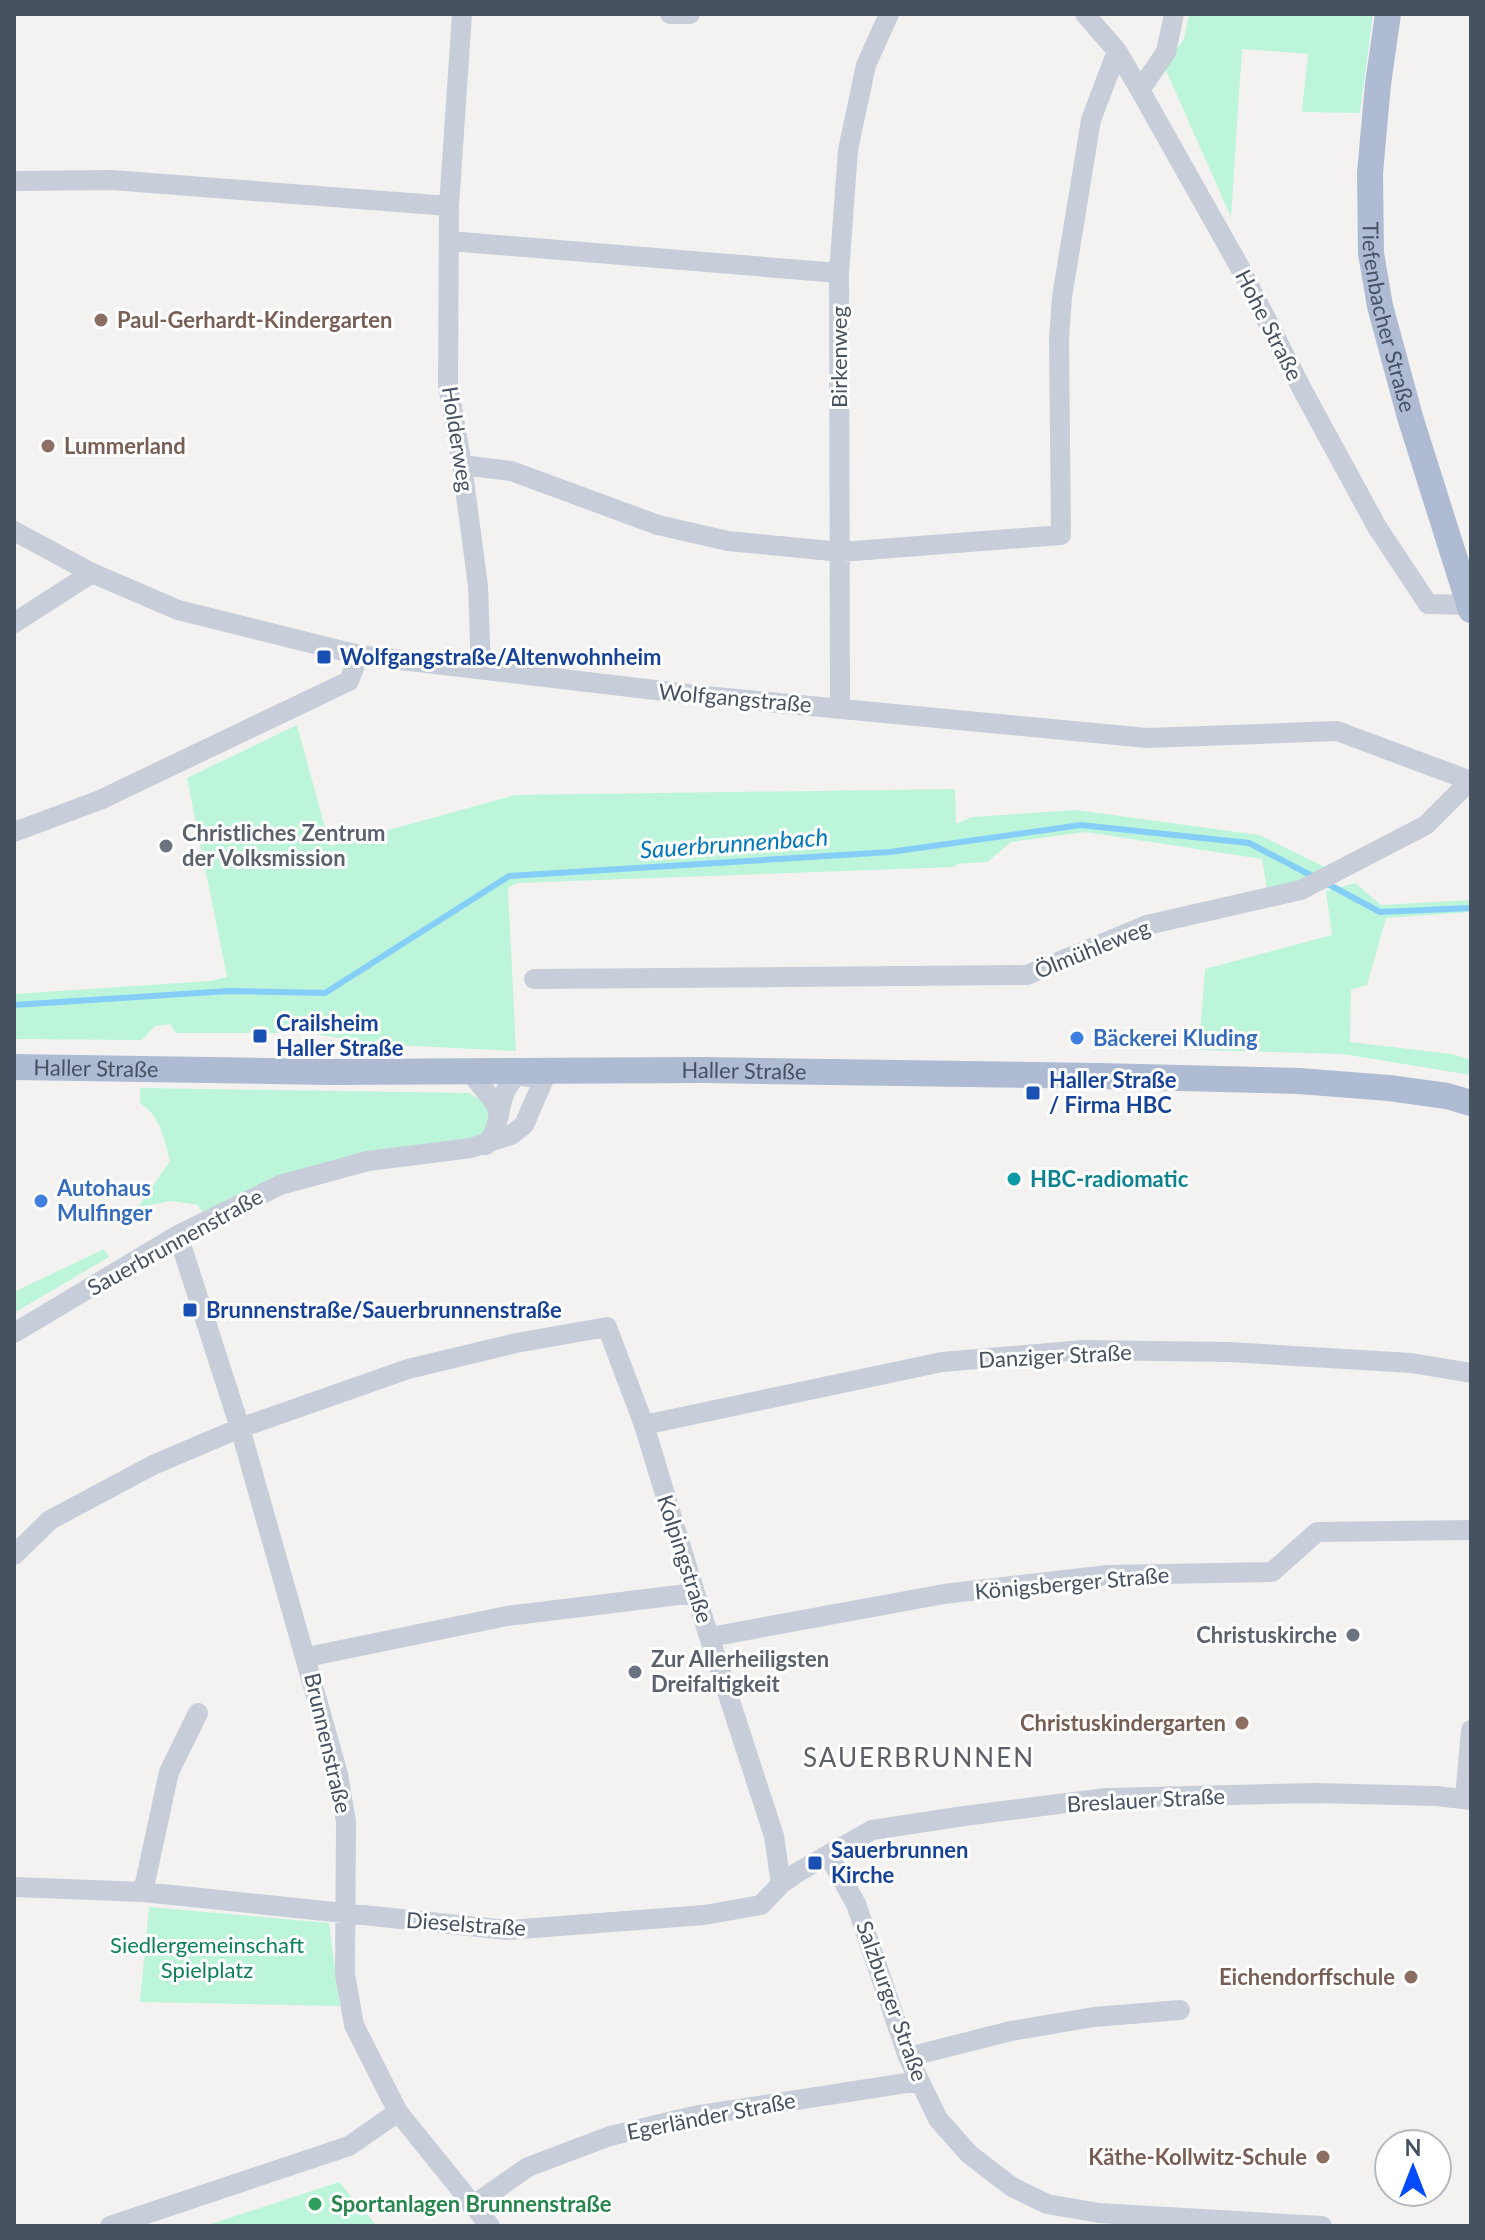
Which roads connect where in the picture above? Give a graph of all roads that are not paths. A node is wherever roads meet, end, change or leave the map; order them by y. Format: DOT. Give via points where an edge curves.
graph roads {
  1 [pos="462,14"];
  2 [pos="670,14"];
  3 [pos="690,14"];
  4 [pos="889,14"];
  5 [pos="1085,14"];
  6 [pos="1174,14"];
  7 [pos="1388,14"];
  8 [pos="1117,51"];
  9 [pos="1140,90"];
  10 [pos="14,181"];
  11 [pos="449,206"];
  12 [pos="450,241"];
  13 [pos="839,273"];
  14 [pos="462,465"];
  15 [pos="14,531"];
  16 [pos="841,552"];
  17 [pos="92,573"];
  18 [pos="1470,607"];
  19 [pos="14,623"];
  20 [pos="359,655"];
  21 [pos="481,670"];
  22 [pos="840,707"];
  23 [pos="1470,782"];
  24 [pos="14,832"];
  25 [pos="534,979"];
  26 [pos="14,1067"];
  27 [pos="470,1072"];
  28 [pos="535,1072"];
  29 [pos="1471,1103"];
  30 [pos="499,1114"];
  31 [pos="486,1145"];
  32 [pos="178,1235"];
  33 [pos="14,1333"];
  34 [pos="1471,1373"];
  35 [pos="644,1425"];
  36 [pos="240,1428"];
  37 [pos="1471,1530"];
  38 [pos="14,1555"];
  39 [pos="695,1593"];
  40 [pos="710,1637"];
  41 [pos="307,1657"];
  42 [pos="198,1713"];
  43 [pos="1471,1730"];
  44 [pos="1468,1799"];
  45 [pos="829,1856"];
  46 [pos="781,1884"];
  47 [pos="14,1887"];
  48 [pos="143,1892"];
  49 [pos="345,1914"];
  50 [pos="1180,2010"];
  51 [pos="908,2057"];
  52 [pos="919,2081"];
  53 [pos="398,2112"];
  54 [pos="472,2206"];
  55 [pos="110,2226"];
  56 [pos="490,2226"];
  57 [pos="1322,2226"];
  1 -- 11 [label="street, Holderweg"];
  2 -- 3 [label="street"];
  4 -- 13 [label="street, Birkenweg" via="866,65 848,150"];
  5 -- 8 [label="street, Hohe Straße"];
  6 -- 9 [label="street" via="1166,52"];
  7 -- 18 [label="main road, Tiefenbacher Straße" via="1370,173 1371,253 1410,417"];
  8 -- 9 [label="street, Hohe Straße"];
  8 -- 16 [label="street" via="1091,120 1062,297 1061,535"];
  9 -- 18 [label="street, Hohe Straße" via="1377,527 1428,604"];
  10 -- 11 [label="street" via="112,180"];
  11 -- 12 [label="street, Holderweg"];
  12 -- 13 [label="street"];
  12 -- 14 [label="street, Holderweg" via="448,385"];
  13 -- 16 [label="street, Birkenweg"];
  14 -- 16 [label="street" via="511,471 658,525 728,541"];
  14 -- 21 [label="street, Holderweg" via="478,586"];
  15 -- 17 [label="street, Wolfgangstraße"];
  16 -- 22 [label="street, Birkenweg"];
  17 -- 19 [label="street"];
  17 -- 20 [label="street, Wolfgangstraße" via="178,610"];
  20 -- 21 [label="street, Wolfgangstraße"];
  20 -- 24 [label="street" via="349,681 100,800"];
  21 -- 22 [label="street, Wolfgangstraße"];
  22 -- 23 [label="street, Wolfgangstraße" via="1147,738 1337,731"];
  23 -- 25 [label="street, Ölmühleweg" via="1426,825 1301,890 1147,925 1027,975"];
  26 -- 27 [label="main road, Haller Straße"];
  27 -- 28 [label="main road, Haller Straße"];
  27 -- 30 [label="street"];
  28 -- 29 [label="main road, Haller Straße" via="1299,1081 1389,1088"];
  28 -- 30 [label="street" via="507,1085"];
  28 -- 31 [label="street, Sauerbrunnenstraße" via="531,1112 524,1125"];
  30 -- 31 [label="street"];
  31 -- 32 [label="street, Sauerbrunnenstraße" via="368,1161 280,1185"];
  32 -- 33 [label="street, Sauerbrunnenstraße"];
  32 -- 36 [label="street, Brunnenstraße"];
  34 -- 35 [label="street, Danziger Straße" via="1411,1363 1083,1350 942,1362"];
  35 -- 36 [label="street, Kolpingstraße" via="607,1327 408,1369"];
  35 -- 39 [label="street, Kolpingstraße"];
  36 -- 38 [label="street" via="153,1465 50,1520"];
  36 -- 41 [label="street, Brunnenstraße"];
  37 -- 40 [label="street, Königsberger Straße" via="1317,1532 1272,1572 1108,1575 1007,1586"];
  39 -- 40 [label="street, Kolpingstraße"];
  39 -- 41 [label="street" via="507,1616"];
  40 -- 46 [label="street, Kolpingstraße" via="774,1836"];
  41 -- 49 [label="street, Brunnenstraße" via="346,1822"];
  42 -- 48 [label="street" via="169,1772"];
  43 -- 44 [label="street"];
  44 -- 45 [label="street, Breslauer Straße" via="1315,1793 1106,1798 872,1830"];
  45 -- 46 [label="street, Breslauer Straße"];
  45 -- 51 [label="street, Salzburger Straße" via="856,1904"];
  46 -- 49 [label="street, Dieselstraße" via="761,1905 507,1930"];
  47 -- 48 [label="street, Dieselstraße"];
  48 -- 49 [label="street, Dieselstraße"];
  49 -- 53 [label="street, Brunnenstraße" via="345,1974 354,2025"];
  50 -- 51 [label="street" via="1011,2031"];
  51 -- 52 [label="street, Salzburger Straße"];
  52 -- 54 [label="street, Egerländer Straße" via="694,2116 610,2136 528,2167"];
  52 -- 57 [label="street, Salzburger Straße" via="938,2119 969,2154 1012,2187 1047,2204 1099,2213"];
  53 -- 54 [label="street, Brunnenstraße"];
  53 -- 55 [label="street" via="349,2146"];
  54 -- 56 [label="street, Brunnenstraße"];
}
